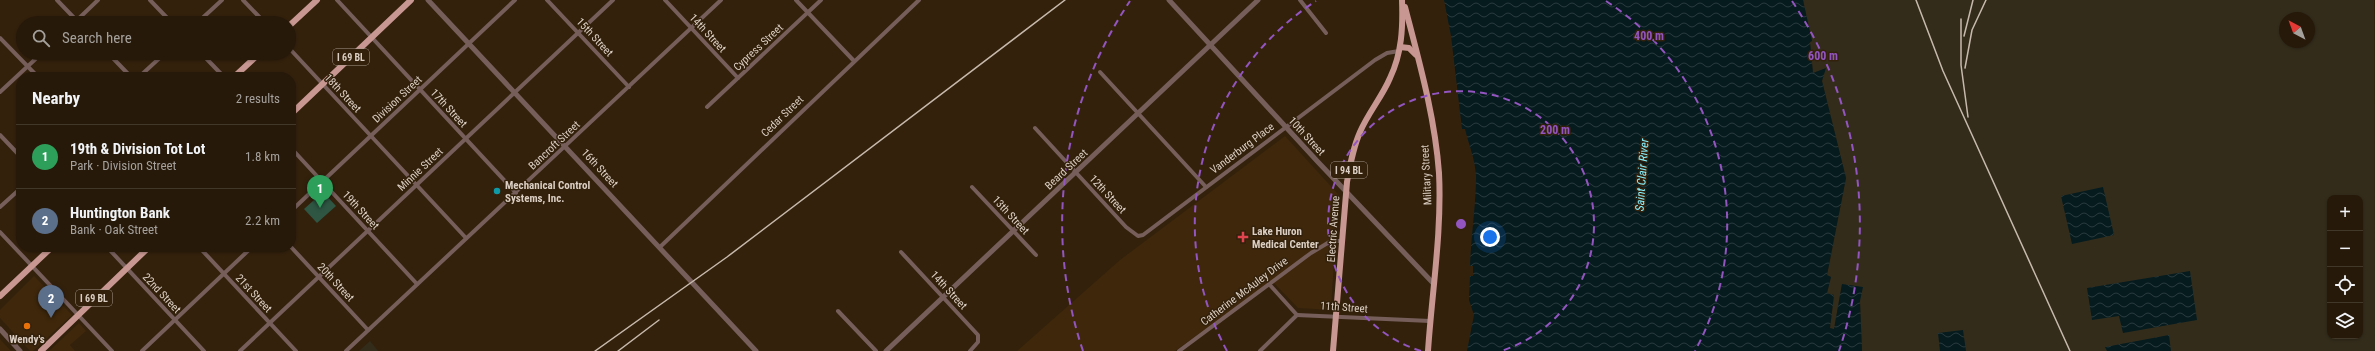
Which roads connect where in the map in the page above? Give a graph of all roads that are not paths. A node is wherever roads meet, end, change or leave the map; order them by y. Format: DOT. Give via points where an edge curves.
graph roads {
  1 [pos="57,0"];
  2 [pos="98,0"];
  3 [pos="150,0"];
  4 [pos="222,0"];
  5 [pos="243,0"];
  6 [pos="317,0"];
  7 [pos="337,0"];
  8 [pos="412,0"];
  9 [pos="428,0"];
  10 [pos="515,0"];
  11 [pos="547,0"];
  12 [pos="613,0"];
  13 [pos="665,0"];
  14 [pos="721,0"];
  15 [pos="796,0"];
  16 [pos="821,0"];
  17 [pos="1169,0"];
  18 [pos="1258,0"];
  19 [pos="1300,0"];
  20 [pos="1403,0"];
  21 [pos="916,1"];
  22 [pos="808,12"];
  23 [pos="71,16"];
  24 [pos="82,16"];
  25 [pos="165,16"];
  26 [pos="205,16"];
  27 [pos="258,16"];
  28 [pos="296,20"];
  29 [pos="691,28"];
  30 [pos="578,33"];
  31 [pos="1326,33"];
  32 [pos="0,38"];
  33 [pos="372,38"];
  34 [pos="469,43"];
  35 [pos="1210,45"];
  36 [pos="1399,49"];
  37 [pos="16,55"];
  38 [pos="296,56"];
  39 [pos="1418,56"];
  40 [pos="21,60"];
  41 [pos="34,60"];
  42 [pos="115,60"];
  43 [pos="157,60"];
  44 [pos="208,60"];
  45 [pos="252,60"];
  46 [pos="854,61"];
  47 [pos="27,66"];
  48 [pos="21,72"];
  49 [pos="33,72"];
  50 [pos="126,72"];
  51 [pos="144,72"];
  52 [pos="219,72"];
  53 [pos="239,72"];
  54 [pos="1100,72"];
  55 [pos="16,77"];
  56 [pos="738,78"];
  57 [pos="322,84"];
  58 [pos="629,87"];
  59 [pos="420,90"];
  60 [pos="0,92"];
  61 [pos="515,92"];
  62 [pos="707,108"];
  63 [pos="296,109"];
  64 [pos="1138,114"];
  65 [pos="1285,127"];
  66 [pos="1034,128"];
  67 [pos="0,135"];
  68 [pos="371,136"];
  69 [pos="465,138"];
  70 [pos="565,146"];
  71 [pos="16,152"];
  72 [pos="296,153"];
  73 [pos="1076,173"];
  74 [pos="322,182"];
  75 [pos="417,185"];
  76 [pos="972,187"];
  77 [pos="1206,187"];
  78 [pos="1346,192"];
  79 [pos="16,193"];
  80 [pos="516,193"];
  81 [pos="296,206"];
  82 [pos="0,207"];
  83 [pos="367,231"];
  84 [pos="0,232"];
  85 [pos="1014,232"];
  86 [pos="1138,236"];
  87 [pos="466,238"];
  88 [pos="1344,240"];
  89 [pos="660,247"];
  90 [pos="16,249"];
  91 [pos="19,252"];
  92 [pos="47,252"];
  93 [pos="112,252"];
  94 [pos="144,252"];
  95 [pos="204,252"];
  96 [pos="247,252"];
  97 [pos="296,252"];
  98 [pos="901,252"];
  99 [pos="1036,255"];
  100 [pos="32,266"];
  101 [pos="126,268"];
  102 [pos="224,274"];
  103 [pos="318,277"];
  104 [pos="1433,283"];
  105 [pos="417,284"];
  106 [pos="1269,284"];
  107 [pos="0,296"];
  108 [pos="943,297"];
  109 [pos="838,311"];
  110 [pos="78,314"];
  111 [pos="1297,314"];
  112 [pos="1336,316"];
  113 [pos="175,320"];
  114 [pos="1430,321"];
  115 [pos="270,323"];
  116 [pos="0,329"];
  117 [pos="368,330"];
  118 [pos="1268,343"];
  119 [pos="20,351"];
  120 [pos="42,351"];
  121 [pos="112,351"];
  122 [pos="142,351"];
  123 [pos="204,351"];
  124 [pos="240,351"];
  125 [pos="296,351"];
  126 [pos="346,351"];
  127 [pos="756,351"];
  128 [pos="876,351"];
  129 [pos="886,351"];
  130 [pos="970,351"];
  131 [pos="1179,351"];
  132 [pos="1260,351"];
  133 [pos="1268,351"];
  134 [pos="1333,351"];
  135 [pos="1428,351"];
  1 -- 23 [label="street"];
  2 -- 24 [label="street"];
  3 -- 25 [label="street"];
  4 -- 26 [label="street"];
  5 -- 27 [label="street"];
  6 -- 28 [label="main road"];
  7 -- 33 [label="street, 17th Street"];
  8 -- 33 [label="main road, I 69 BL"];
  9 -- 34 [label="street, 16th Street"];
  10 -- 34 [label="street, Division Street"];
  11 -- 30 [label="street, 15th Street"];
  12 -- 30 [label="street, Minnie Street"];
  13 -- 29 [label="street, 14th Street"];
  14 -- 29 [label="street, Bancroft Street"];
  15 -- 22 [label="street"];
  16 -- 22 [label="street, Cypress Street"];
  17 -- 35 [label="street, 10th Street"];
  18 -- 35 [label="street, Beard Street"];
  19 -- 31 [label="street"];
  20 -- 36 [label="main road, Electric Avenue / I 94 BL" via="1403,28"];
  20 -- 39 [label="main road, Military Street / I 94 BL"];
  21 -- 46 [label="street, Cedar Street"];
  22 -- 46 [label="street"];
  22 -- 56 [label="street, Cypress Street"];
  29 -- 56 [label="street, 14th Street"];
  29 -- 58 [label="street, Bancroft Street"];
  30 -- 58 [label="street, 15th Street"];
  30 -- 61 [label="street, Minnie Street"];
  32 -- 37 [label="street"];
  33 -- 57 [label="main road, I 69 BL"];
  33 -- 59 [label="street, 17th Street"];
  34 -- 59 [label="street, Division Street"];
  34 -- 61 [label="street, 16th Street"];
  35 -- 64 [label="street, Beard Street"];
  35 -- 65 [label="street, 10th Street"];
  36 -- 39 [label="main road" via="1412,50"];
  36 -- 65 [label="street, Vanderburg Place" via="1382,55"];
  36 -- 78 [label="main road, Electric Avenue / I 94 BL" via="1390,78 1355,143"];
  38 -- 57 [label="street, 18th Street"];
  39 -- 104 [label="main road, Military Street / I 94 BL" via="1438,171 1439,208"];
  40 -- 47 [label="street"];
  41 -- 47 [label="street"];
  42 -- 50 [label="street"];
  43 -- 51 [label="street"];
  44 -- 52 [label="street"];
  45 -- 53 [label="main road"];
  46 -- 89 [label="street, Cedar Street"];
  47 -- 48 [label="street"];
  47 -- 49 [label="street"];
  54 -- 64 [label="street"];
  55 -- 60 [label="street"];
  56 -- 62 [label="street, Cypress Street"];
  57 -- 63 [label="main road, I 69 BL"];
  57 -- 68 [label="street, 18th Street"];
  58 -- 70 [label="street, Bancroft Street"];
  59 -- 68 [label="street, Division Street"];
  59 -- 69 [label="street, 17th Street"];
  61 -- 69 [label="street, Minnie Street"];
  61 -- 70 [label="street, 16th Street"];
  64 -- 73 [label="street, Beard Street"];
  64 -- 77 [label="street"];
  65 -- 77 [label="street, Vanderburg Place"];
  65 -- 78 [label="street, 10th Street"];
  66 -- 73 [label="street, 12th Street"];
  67 -- 71 [label="street"];
  68 -- 74 [label="street, Division Street"];
  68 -- 75 [label="street, 18th Street"];
  69 -- 75 [label="street, Minnie Street"];
  69 -- 80 [label="street, 17th Street"];
  70 -- 80 [label="street, Bancroft Street"];
  70 -- 89 [label="street, 16th Street"];
  72 -- 74 [label="street, 19th Street"];
  73 -- 85 [label="street, Beard Street"];
  73 -- 86 [label="street, 12th Street" via="1126,227"];
  74 -- 81 [label="street, Division Street"];
  74 -- 83 [label="street, 19th Street"];
  75 -- 83 [label="street, Minnie Street"];
  75 -- 87 [label="street, 18th Street"];
  76 -- 85 [label="street, 13th Street"];
  77 -- 86 [label="street, Vanderburg Place"];
  78 -- 88 [label="main road, Electric Avenue / I 94 BL"];
  78 -- 104 [label="street, 10th Street"];
  79 -- 82 [label="street"];
  80 -- 87 [label="street, Bancroft Street"];
  83 -- 103 [label="street, Minnie Street"];
  83 -- 105 [label="street, 19th Street"];
  84 -- 90 [label="street"];
  85 -- 99 [label="street, 13th Street"];
  85 -- 108 [label="street, Beard Street"];
  87 -- 105 [label="street, Bancroft Street"];
  88 -- 106 [label="street, Catherine McAuley Drive" via="1326,244"];
  88 -- 112 [label="main road, Electric Avenue / I 94 BL"];
  89 -- 127 [label="street, 16th Street"];
  91 -- 100 [label="street"];
  92 -- 100 [label="main road"];
  93 -- 101 [label="street, 22nd Street"];
  94 -- 101 [label="main road, I 69 BL"];
  95 -- 102 [label="street, 21st Street"];
  96 -- 102 [label="street"];
  97 -- 103 [label="street, 20th Street"];
  98 -- 108 [label="street, 14th Street"];
  100 -- 107 [label="main road"];
  100 -- 110 [label="street"];
  101 -- 110 [label="main road, I 69 BL"];
  101 -- 113 [label="street, 22nd Street"];
  102 -- 113 [label="street"];
  102 -- 115 [label="street, 21st Street"];
  103 -- 115 [label="street, Minnie Street"];
  103 -- 117 [label="street, 20th Street"];
  104 -- 114 [label="main road, Military Street / I 94 BL"];
  105 -- 117 [label="street, Bancroft Street"];
  106 -- 111 [label="street"];
  106 -- 131 [label="street, Catherine McAuley Drive"];
  108 -- 129 [label="street, Beard Street"];
  108 -- 130 [label="street, 14th Street" via="978,335 978,342"];
  109 -- 128 [label="street"];
  110 -- 120 [label="main road, I 69 BL"];
  110 -- 121 [label="street"];
  111 -- 112 [label="street, 11th Street"];
  111 -- 118 [label="street"];
  112 -- 114 [label="street, 11th Street"];
  112 -- 134 [label="main road, Electric Avenue / I 94 BL"];
  113 -- 122 [label="street"];
  113 -- 123 [label="street, 22nd Street"];
  114 -- 135 [label="main road, Military Street / I 94 BL"];
  115 -- 124 [label="street, Minnie Street"];
  115 -- 125 [label="street, 21st Street"];
  116 -- 119 [label="street"];
  117 -- 126 [label="street, Bancroft Street"];
  118 -- 132 [label="street"];
  118 -- 133 [label="street"];
}
